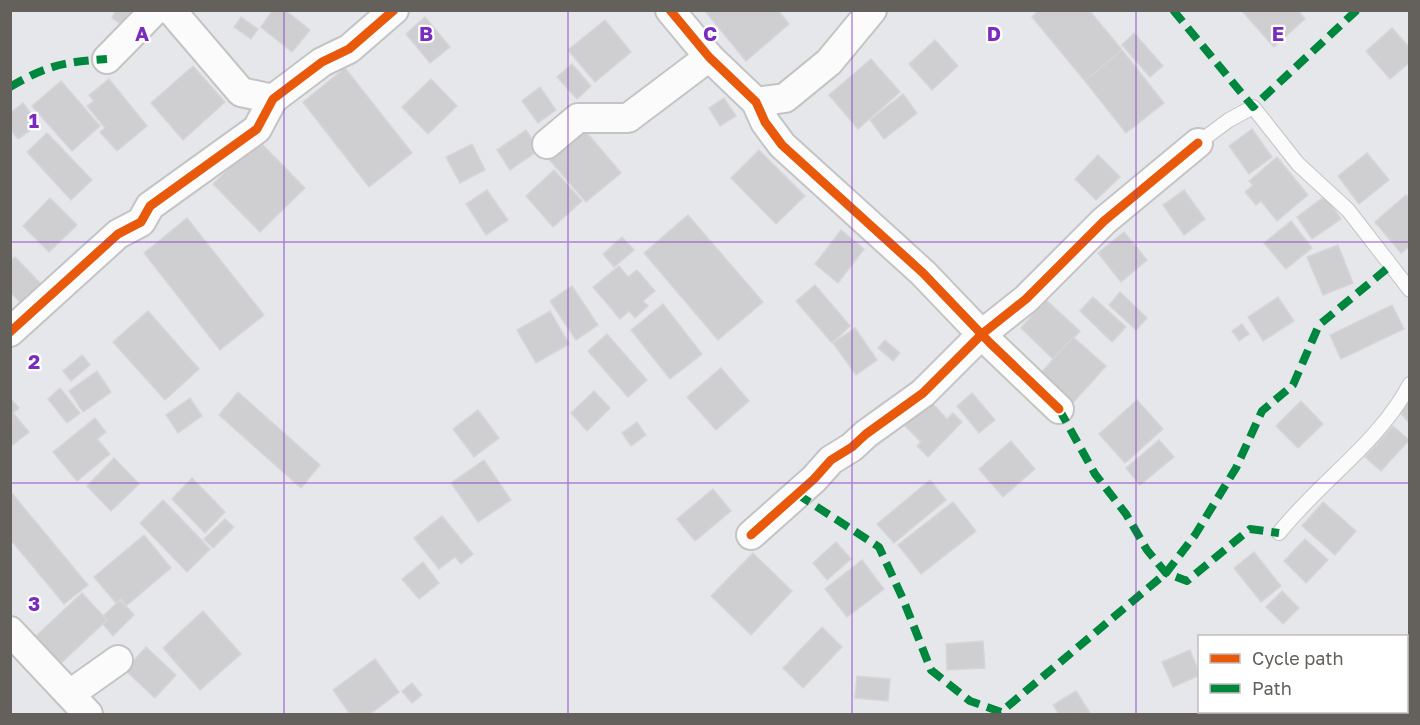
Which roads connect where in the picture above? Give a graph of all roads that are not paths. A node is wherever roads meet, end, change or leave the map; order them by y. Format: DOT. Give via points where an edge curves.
graph roads {
  1 [pos="155,10"];
  2 [pos="171,10"];
  3 [pos="394,10"];
  4 [pos="670,10"];
  5 [pos="872,10"];
  6 [pos="709,57"];
  7 [pos="107,59"];
  8 [pos="273,99"];
  9 [pos="756,102"];
  10 [pos="1198,143"];
  11 [pos="547,144"];
  12 [pos="1410,290"];
  13 [pos="10,332"];
  14 [pos="982,334"];
  15 [pos="1410,384"];
  16 [pos="1059,409"];
  17 [pos="1279,533"];
  18 [pos="751,535"];
  19 [pos="10,631"];
  20 [pos="118,660"];
  21 [pos="79,704"];
  1 -- 7 [label="street"];
  2 -- 8 [label="street" via="242,92"];
  3 -- 8 [label="street" via="349,49 322,62"];
  4 -- 6 [label="street"];
  5 -- 9 [label="street" via="829,62 785,98"];
  6 -- 9 [label="street"];
  6 -- 11 [label="street" via="628,118 578,118"];
  8 -- 13 [label="street" via="257,129 150,206 141,222 118,234"];
  9 -- 14 [label="street" via="782,145 923,273"];
  10 -- 12 [label="lane" via="1253,107 1298,164 1348,210"];
  10 -- 14 [label="street" via="1104,221 1026,299"];
  14 -- 16 [label="street"];
  14 -- 18 [label="street" via="923,393 831,460"];
  15 -- 17 [label="lane" via="1376,433 1302,504"];
  19 -- 21 [label="street"];
  20 -- 21 [label="street"];
}
